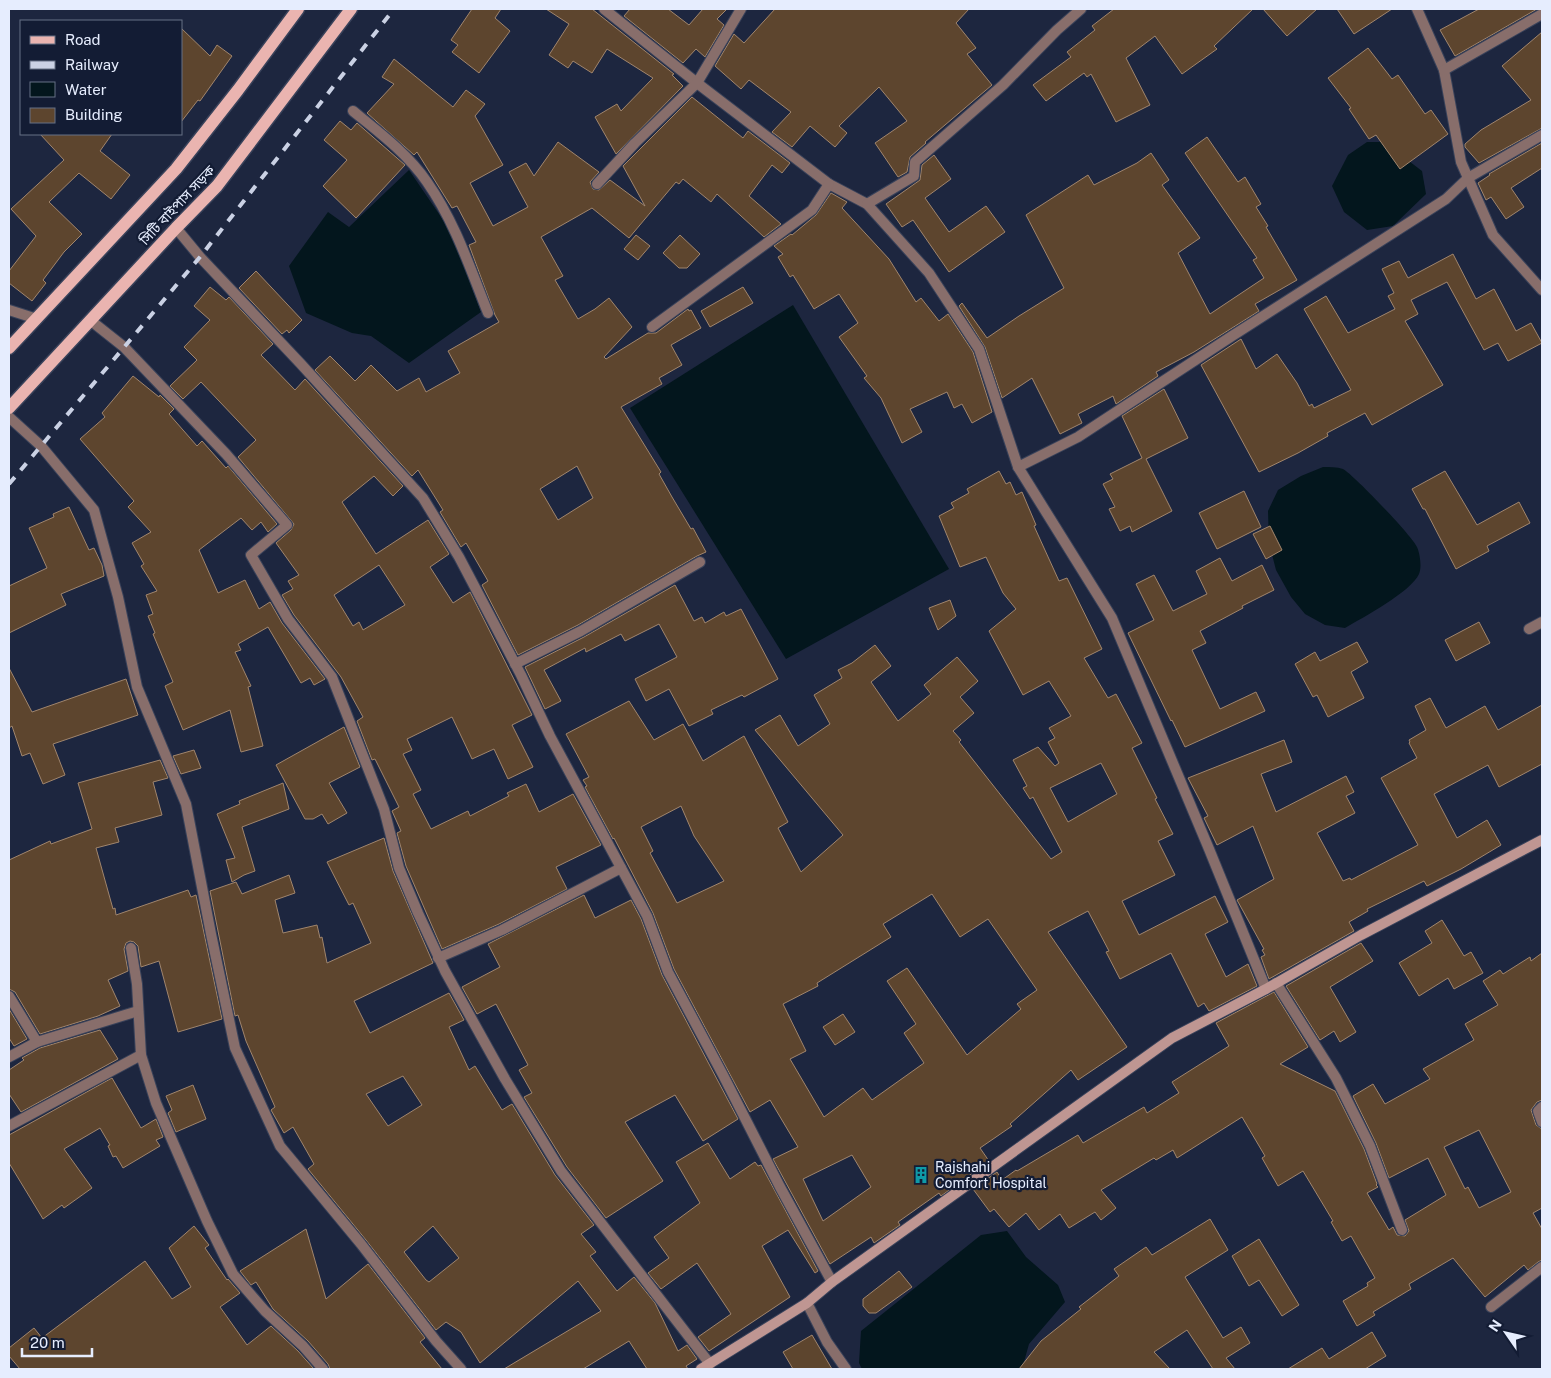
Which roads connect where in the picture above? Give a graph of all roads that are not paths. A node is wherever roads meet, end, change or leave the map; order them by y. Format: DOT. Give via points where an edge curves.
graph roads {
  1 [pos="298,9"];
  2 [pos="351,9"];
  3 [pos="604,9"];
  4 [pos="741,9"];
  5 [pos="1081,9"];
  6 [pos="1417,9"];
  7 [pos="1542,14"];
  8 [pos="1444,70"];
  9 [pos="697,83"];
  10 [pos="352,111"];
  11 [pos="1542,135"];
  12 [pos="1468,178"];
  13 [pos="597,184"];
  14 [pos="830,184"];
  15 [pos="867,204"];
  16 [pos="176,228"];
  17 [pos="1542,290"];
  18 [pos="9,310"];
  19 [pos="488,313"];
  20 [pos="37,319"];
  21 [pos="90,320"];
  22 [pos="652,327"];
  23 [pos="9,348"];
  24 [pos="9,408"];
  25 [pos="9,417"];
  26 [pos="1018,467"];
  27 [pos="700,562"];
  28 [pos="1542,622"];
  29 [pos="1529,629"];
  30 [pos="515,664"];
  31 [pos="1542,840"];
  32 [pos="621,868"];
  33 [pos="131,948"];
  34 [pos="438,958"];
  35 [pos="1276,983"];
  36 [pos="1266,989"];
  37 [pos="9,996"];
  38 [pos="138,1011"];
  39 [pos="37,1042"];
  40 [pos="141,1055"];
  41 [pos="9,1057"];
  42 [pos="1542,1107"];
  43 [pos="1542,1122"];
  44 [pos="9,1126"];
  45 [pos="1402,1230"];
  46 [pos="1542,1268"];
  47 [pos="832,1282"];
  48 [pos="807,1303"];
  49 [pos="1491,1307"];
  50 [pos="705,1367"];
  51 [pos="323,1369"];
  52 [pos="461,1369"];
  53 [pos="846,1369"];
  1 -- 20 [label="main road" via="176,169"];
  2 -- 16 [label="main road, সিটি বাইপাস সড়ক" via="217,186"];
  3 -- 9 [label="street"];
  4 -- 9 [label="street"];
  5 -- 15 [label="street" via="1003,85 915,162 914,176"];
  6 -- 8 [label="street"];
  7 -- 8 [label="street"];
  8 -- 12 [label="street" via="1461,162"];
  9 -- 13 [label="street"];
  9 -- 14 [label="street"];
  10 -- 19 [label="street" via="393,143 427,181 456,233"];
  11 -- 12 [label="street"];
  12 -- 17 [label="street" via="1493,235"];
  12 -- 26 [label="street" via="1438,205 1078,438"];
  14 -- 15 [label="street"];
  14 -- 22 [label="street" via="812,210"];
  15 -- 26 [label="street" via="929,273 979,349"];
  16 -- 21 [label="main road, সিটি বাইপাস সড়ক"];
  16 -- 30 [label="street" via="423,498 459,557"];
  18 -- 20 [label="street"];
  20 -- 23 [label="main road"];
  21 -- 24 [label="main road, সিটি বাইপাস সড়ক"];
  21 -- 34 [label="street" via="124,347 226,454 287,525 251,555 288,619 332,677 384,809 399,868"];
  25 -- 52 [label="street" via="41,446 94,510 118,597 137,686 186,804 235,1048 280,1146"];
  26 -- 36 [label="street" via="1112,618"];
  27 -- 30 [label="street" via="581,631"];
  28 -- 29 [label="street"];
  30 -- 32 [label="street"];
  31 -- 35 [label="street"];
  32 -- 34 [label="street" via="502,930"];
  32 -- 47 [label="street" via="647,916 668,972"];
  33 -- 38 [label="street"];
  34 -- 50 [label="street" via="561,1171"];
  35 -- 36 [label="street"];
  35 -- 45 [label="street" via="1336,1078 1370,1146"];
  36 -- 47 [label="street" via="1172,1038"];
  37 -- 39 [label="street"];
  38 -- 39 [label="street"];
  38 -- 40 [label="street"];
  39 -- 41 [label="street"];
  40 -- 44 [label="street"];
  40 -- 51 [label="street" via="156,1103 233,1274 264,1311"];
  42 -- 43 [label="street" via="1538,1112"];
  46 -- 49 [label="street"];
  47 -- 48 [label="street"];
  48 -- 50 [label="street"];
  48 -- 53 [label="street" via="827,1342"];
}
